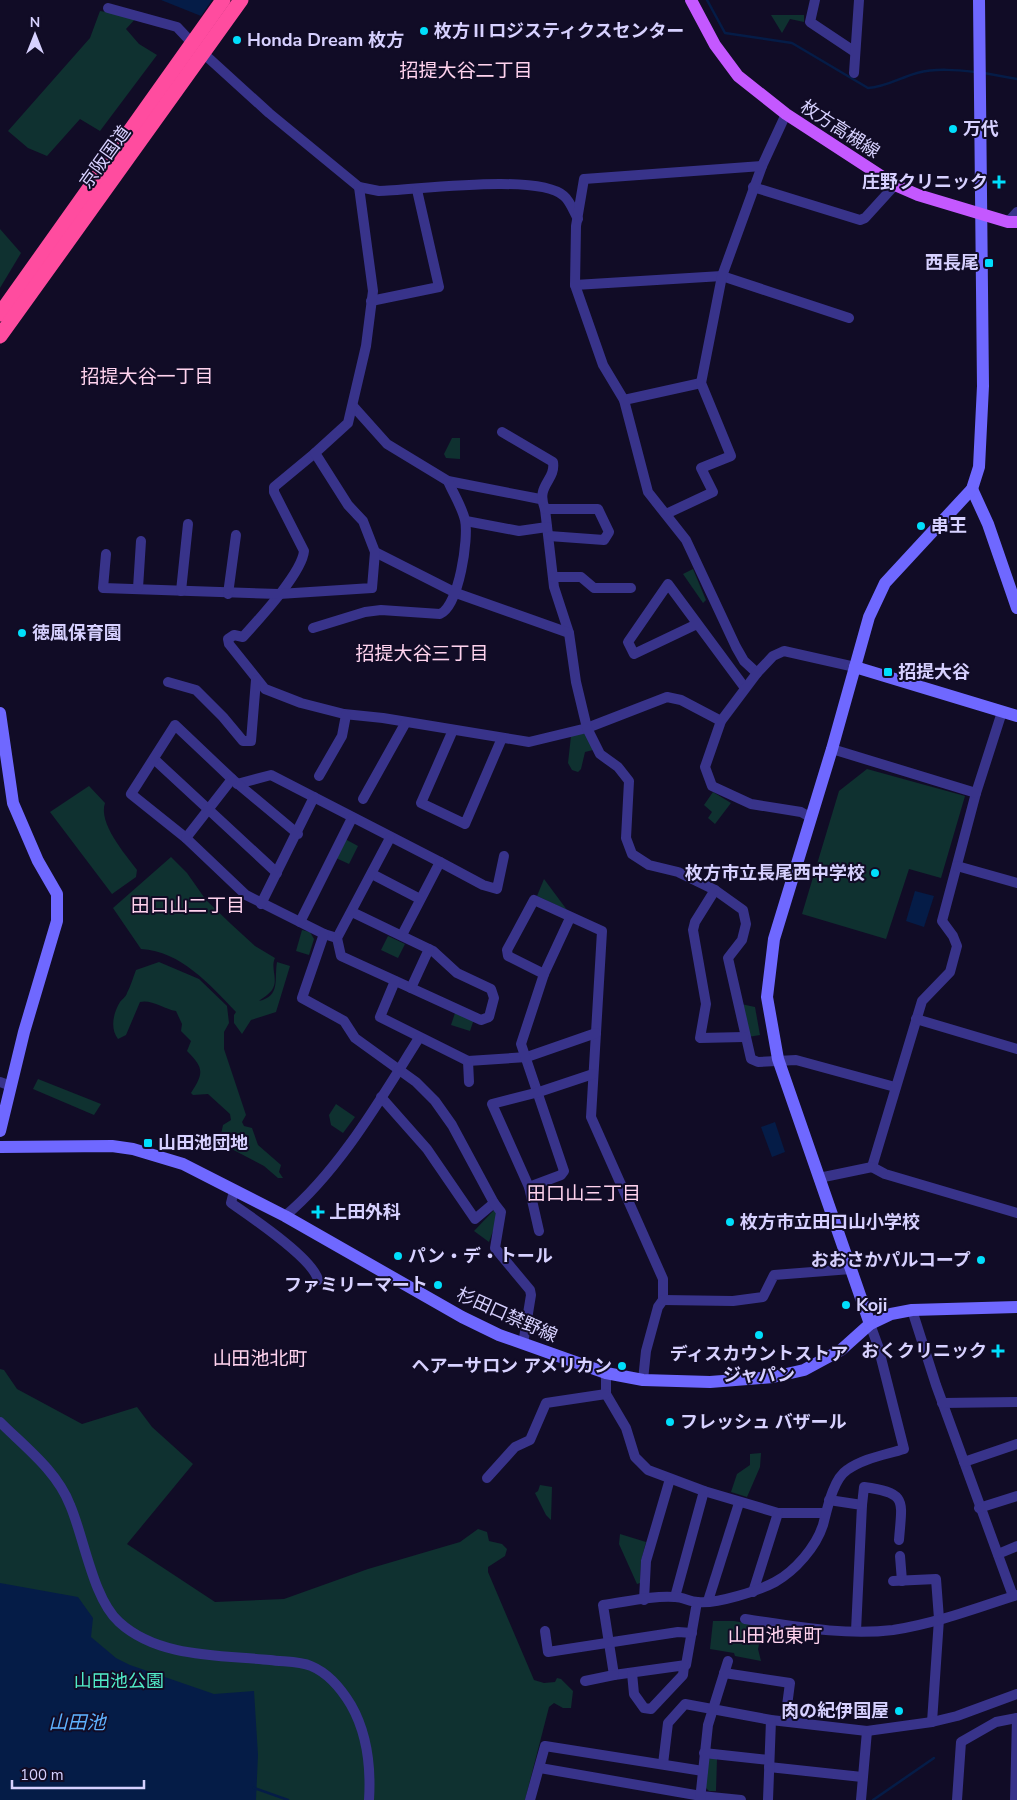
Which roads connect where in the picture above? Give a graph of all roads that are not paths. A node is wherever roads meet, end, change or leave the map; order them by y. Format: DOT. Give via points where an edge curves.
graph roads {
  1 [pos="224,0"];
  2 [pos="241,0"];
  3 [pos="691,0"];
  4 [pos="814,0"];
  5 [pos="859,0"];
  6 [pos="980,0"];
  7 [pos="108,8"];
  8 [pos="198,48"];
  9 [pos="855,52"];
  10 [pos="854,73"];
  11 [pos="786,114"];
  12 [pos="762,166"];
  13 [pos="895,185"];
  14 [pos="359,187"];
  15 [pos="753,187"];
  16 [pos="417,190"];
  17 [pos="1017,212"];
  18 [pos="981,214"];
  19 [pos="578,218"];
  20 [pos="1012,222"];
  21 [pos="722,276"];
  22 [pos="575,285"];
  23 [pos="371,302"];
  24 [pos="0,314"];
  25 [pos="849,318"];
  26 [pos="0,336"];
  27 [pos="701,383"];
  28 [pos="624,400"];
  29 [pos="353,406"];
  30 [pos="502,432"];
  31 [pos="315,453"];
  32 [pos="448,481"];
  33 [pos="972,489"];
  34 [pos="540,499"];
  35 [pos="545,510"];
  36 [pos="666,514"];
  37 [pos="466,520"];
  38 [pos="188,524"];
  39 [pos="548,532"];
  40 [pos="236,535"];
  41 [pos="141,541"];
  42 [pos="375,552"];
  43 [pos="106,554"];
  44 [pos="553,577"];
  45 [pos="138,588"];
  46 [pos="631,588"];
  47 [pos="181,590"];
  48 [pos="228,594"];
  49 [pos="279,594"];
  50 [pos="456,594"];
  51 [pos="1017,608"];
  52 [pos="698,624"];
  53 [pos="313,628"];
  54 [pos="569,633"];
  55 [pos="855,668"];
  56 [pos="757,673"];
  57 [pos="256,680"];
  58 [pos="168,682"];
  59 [pos="745,688"];
  60 [pos="1002,712"];
  61 [pos="0,713"];
  62 [pos="346,714"];
  63 [pos="1017,716"];
  64 [pos="721,721"];
  65 [pos="406,722"];
  66 [pos="587,728"];
  67 [pos="453,730"];
  68 [pos="502,738"];
  69 [pos="832,749"];
  70 [pos="154,759"];
  71 [pos="319,776"];
  72 [pos="235,782"];
  73 [pos="976,793"];
  74 [pos="314,798"];
  75 [pos="363,799"];
  76 [pos="209,809"];
  77 [pos="810,816"];
  78 [pos="352,818"];
  79 [pos="298,834"];
  80 [pos="186,838"];
  81 [pos="390,838"];
  82 [pos="504,856"];
  83 [pos="440,862"];
  84 [pos="957,866"];
  85 [pos="277,873"];
  86 [pos="372,874"];
  87 [pos="1017,883"];
  88 [pos="715,890"];
  89 [pos="420,899"];
  90 [pos="261,904"];
  91 [pos="352,912"];
  92 [pos="570,918"];
  93 [pos="300,922"];
  94 [pos="324,934"];
  95 [pos="402,935"];
  96 [pos="337,938"];
  97 [pos="429,949"];
  98 [pos="544,974"];
  99 [pos="395,981"];
  100 [pos="411,988"];
  101 [pos="916,1019"];
  102 [pos="596,1033"];
  103 [pos="744,1037"];
  104 [pos="419,1038"];
  105 [pos="1017,1049"];
  106 [pos="527,1057"];
  107 [pos="778,1059"];
  108 [pos="468,1061"];
  109 [pos="400,1069"];
  110 [pos="593,1074"];
  111 [pos="469,1082"];
  112 [pos="5,1084"];
  113 [pos="895,1086"];
  114 [pos="538,1092"];
  115 [pos="381,1097"];
  116 [pos="0,1131"];
  117 [pos="0,1147"];
  118 [pos="872,1167"];
  119 [pos="819,1178"];
  120 [pos="529,1187"];
  121 [pos="234,1191"];
  122 [pos="494,1203"];
  123 [pos="1017,1213"];
  124 [pos="285,1216"];
  125 [pos="540,1232"];
  126 [pos="851,1268"];
  127 [pos="318,1280"];
  128 [pos="663,1300"];
  129 [pos="1017,1308"];
  130 [pos="912,1310"];
  131 [pos="870,1324"];
  132 [pos="523,1344"];
  133 [pos="606,1373"];
  134 [pos="643,1380"];
  135 [pos="606,1394"];
  136 [pos="1017,1402"];
  137 [pos="942,1404"];
  138 [pos="0,1422"];
  139 [pos="1017,1444"];
  140 [pos="964,1462"];
  141 [pos="487,1478"];
  142 [pos="670,1479"];
  143 [pos="704,1491"];
  144 [pos="1017,1496"];
  145 [pos="829,1500"];
  146 [pos="739,1502"];
  147 [pos="862,1505"];
  148 [pos="979,1508"];
  149 [pos="778,1513"];
  150 [pos="824,1513"];
  151 [pos="900,1540"];
  152 [pos="1017,1546"];
  153 [pos="998,1554"];
  154 [pos="900,1556"];
  155 [pos="753,1592"];
  156 [pos="1015,1595"];
  157 [pos="676,1597"];
  158 [pos="644,1600"];
  159 [pos="703,1602"];
  160 [pos="745,1619"];
  161 [pos="939,1619"];
  162 [pos="545,1631"];
  163 [pos="856,1631"];
  164 [pos="692,1633"];
  165 [pos="609,1643"];
  166 [pos="728,1661"];
  167 [pos="684,1666"];
  168 [pos="632,1673"];
  169 [pos="724,1673"];
  170 [pos="614,1675"];
  171 [pos="585,1681"];
  172 [pos="1017,1694"];
  173 [pos="714,1710"];
  174 [pos="1017,1718"];
  175 [pos="771,1720"];
  176 [pos="785,1721"];
  177 [pos="932,1722"];
  178 [pos="867,1731"];
  179 [pos="704,1753"];
  180 [pos="769,1763"];
  181 [pos="663,1764"];
  182 [pos="540,1768"];
  183 [pos="703,1772"];
  184 [pos="862,1777"];
  185 [pos="372,1797"];
  186 [pos="701,1798"];
  187 [pos="530,1800"];
  188 [pos="741,1800"];
  189 [pos="768,1800"];
  190 [pos="860,1800"];
  191 [pos="957,1800"];
  192 [pos="1015,1800"];
  1 -- 8 [label="highway, 京阪国道"];
  2 -- 8 [label="highway, 京阪国道"];
  3 -- 11 [label="main road, 枚方高槻線" via="715,45 738,76"];
  4 -- 9 [label="street" via="810,22"];
  5 -- 9 [label="street"];
  6 -- 18 [label="street"];
  7 -- 8 [label="street" via="177,27"];
  8 -- 14 [label="street" via="268,113"];
  8 -- 24 [label="highway, 京阪国道"];
  8 -- 26 [label="highway, 京阪国道"];
  9 -- 10 [label="street"];
  11 -- 12 [label="street"];
  11 -- 13 [label="main road, 枚方高槻線"];
  12 -- 15 [label="street"];
  12 -- 19 [label="street" via="584,179"];
  13 -- 15 [label="street" via="866,218 860,220"];
  13 -- 18 [label="main road, 枚方高槻線"];
  14 -- 16 [label="street" via="379,191"];
  14 -- 23 [label="street" via="373,291"];
  15 -- 21 [label="street"];
  16 -- 19 [label="street" via="510,184 548,187 564,196"];
  16 -- 23 [label="street" via="439,288"];
  17 -- 20 [label="street"];
  18 -- 20 [label="main road, 枚方高槻線"];
  18 -- 33 [label="street" via="983,425 979,467"];
  19 -- 22 [label="street"];
  21 -- 22 [label="street"];
  21 -- 25 [label="street"];
  21 -- 27 [label="street"];
  22 -- 28 [label="street" via="603,365"];
  23 -- 29 [label="street" via="366,346"];
  27 -- 28 [label="street"];
  27 -- 36 [label="street" via="731,456 701,468 713,492"];
  28 -- 36 [label="street" via="648,491"];
  29 -- 31 [label="street" via="348,423"];
  29 -- 32 [label="street" via="387,444"];
  30 -- 34 [label="street" via="553,462 554,469 542,488"];
  31 -- 42 [label="street" via="362,521"];
  31 -- 49 [label="street" via="274,487 304,551 303,560"];
  32 -- 34 [label="street"];
  32 -- 37 [label="street"];
  33 -- 51 [label="street" via="988,524"];
  33 -- 55 [label="street" via="885,584 868,617"];
  34 -- 35 [label="street"];
  35 -- 39 [label="street"];
  35 -- 39 [label="street" via="598,509 609,532 604,540"];
  36 -- 56 [label="street" via="686,540 744,661"];
  37 -- 39 [label="street" via="519,531"];
  37 -- 50 [label="street"];
  38 -- 47 [label="street"];
  39 -- 44 [label="street"];
  40 -- 48 [label="street"];
  41 -- 45 [label="street"];
  42 -- 49 [label="street" via="372,588"];
  42 -- 50 [label="street"];
  43 -- 45 [label="street" via="103,588"];
  44 -- 46 [label="street" via="582,577 594,588"];
  44 -- 54 [label="street"];
  45 -- 47 [label="street"];
  47 -- 48 [label="street"];
  48 -- 49 [label="street"];
  49 -- 57 [label="street" via="243,637 234,635 228,639"];
  50 -- 53 [label="street" via="440,614 381,610"];
  50 -- 54 [label="street"];
  52 -- 52 [label="street" via="668,584 628,642 634,654"];
  52 -- 59 [label="street"];
  54 -- 66 [label="street"];
  55 -- 56 [label="street" via="784,651 773,656"];
  55 -- 60 [label="street"];
  55 -- 69 [label="street"];
  56 -- 59 [label="street"];
  57 -- 58 [label="street" via="251,741 243,741 196,690"];
  57 -- 62 [label="street" via="265,689 301,703"];
  59 -- 64 [label="street"];
  60 -- 63 [label="street"];
  60 -- 73 [label="street"];
  61 -- 112 [label="street" via="13,802 38,861 57,894 57,922"];
  62 -- 65 [label="street"];
  62 -- 71 [label="street" via="342,736"];
  64 -- 66 [label="street" via="681,700 667,697"];
  64 -- 77 [label="street" via="705,767 712,786 751,804"];
  65 -- 67 [label="street"];
  65 -- 75 [label="street"];
  66 -- 68 [label="street" via="529,742"];
  66 -- 88 [label="street" via="600,754 618,767 629,781 626,838 632,854 649,865 678,872"];
  67 -- 68 [label="street"];
  67 -- 68 [label="street" via="421,803 465,824"];
  69 -- 73 [label="street"];
  69 -- 77 [label="street"];
  70 -- 72 [label="street" via="175,725"];
  70 -- 76 [label="street"];
  70 -- 80 [label="street" via="131,794"];
  72 -- 74 [label="street" via="272,775"];
  72 -- 76 [label="street"];
  72 -- 79 [label="street"];
  73 -- 84 [label="street"];
  74 -- 78 [label="street"];
  74 -- 79 [label="street"];
  76 -- 80 [label="street"];
  76 -- 85 [label="street"];
  77 -- 107 [label="street" via="773,949 766,997"];
  78 -- 81 [label="street"];
  78 -- 93 [label="street"];
  79 -- 85 [label="street"];
  80 -- 90 [label="street" via="246,895"];
  81 -- 83 [label="street"];
  81 -- 86 [label="street"];
  82 -- 83 [label="street" via="497,889 482,885"];
  83 -- 89 [label="street"];
  84 -- 87 [label="street"];
  84 -- 101 [label="street" via="942,921 957,946 950,972 922,1001"];
  85 -- 90 [label="street"];
  86 -- 89 [label="street"];
  86 -- 91 [label="street"];
  88 -- 103 [label="street" via="743,910 746,924 742,940 728,958"];
  88 -- 103 [label="street" via="693,930 706,1004 700,1038"];
  89 -- 95 [label="street"];
  90 -- 93 [label="street"];
  91 -- 95 [label="street"];
  91 -- 96 [label="street"];
  92 -- 98 [label="street"];
  92 -- 98 [label="street" via="534,900 507,950 508,956"];
  92 -- 102 [label="street" via="602,931"];
  93 -- 94 [label="street"];
  94 -- 96 [label="street"];
  94 -- 109 [label="street" via="302,998 344,1021 355,1038"];
  95 -- 97 [label="street"];
  96 -- 99 [label="street" via="341,956"];
  97 -- 100 [label="street"];
  97 -- 100 [label="street" via="457,973 491,989 494,998 489,1017 481,1020"];
  98 -- 106 [label="street" via="521,1044"];
  99 -- 100 [label="street"];
  99 -- 104 [label="street" via="380,1017"];
  101 -- 105 [label="street"];
  101 -- 113 [label="street"];
  102 -- 106 [label="street"];
  102 -- 110 [label="street"];
  103 -- 107 [label="street" via="751,1059 758,1062"];
  104 -- 108 [label="street"];
  104 -- 109 [label="street"];
  106 -- 108 [label="street"];
  106 -- 114 [label="street"];
  107 -- 113 [label="street" via="796,1060"];
  107 -- 119 [label="street"];
  108 -- 111 [label="street"];
  109 -- 115 [label="street"];
  109 -- 122 [label="street" via="435,1101 452,1125"];
  110 -- 114 [label="street"];
  110 -- 128 [label="street" via="590,1117 663,1279"];
  112 -- 116 [label="street"];
  113 -- 118 [label="street"];
  114 -- 120 [label="street" via="564,1170 561,1175"];
  114 -- 120 [label="street" via="492,1104"];
  115 -- 122 [label="street" via="427,1149 476,1219"];
  115 -- 124 [label="street" via="333,1164"];
  117 -- 121 [label="street, 杉田口禁野線" via="112,1146 133,1149 183,1164"];
  118 -- 119 [label="street"];
  118 -- 123 [label="street" via="885,1174"];
  119 -- 126 [label="street"];
  120 -- 125 [label="street"];
  121 -- 124 [label="street, 杉田口禁野線"];
  121 -- 127 [label="street" via="231,1203 297,1253 316,1273"];
  122 -- 132 [label="street" via="501,1212 495,1248 532,1295"];
  124 -- 132 [label="street, 杉田口禁野線" via="462,1317"];
  126 -- 128 [label="street" via="774,1275 763,1298"];
  126 -- 131 [label="street"];
  128 -- 134 [label="street" via="658,1307 646,1351"];
  129 -- 130 [label="street, 杉田口禁野線"];
  130 -- 131 [label="street, 杉田口禁野線" via="891,1314"];
  130 -- 137 [label="street"];
  131 -- 134 [label="street, 杉田口禁野線" via="841,1350 804,1370 773,1377 710,1382"];
  131 -- 145 [label="street" via="904,1449 870,1458 845,1471"];
  132 -- 133 [label="street, 杉田口禁野線"];
  133 -- 134 [label="street, 杉田口禁野線"];
  133 -- 135 [label="street"];
  135 -- 141 [label="street" via="546,1403 530,1440 515,1447"];
  135 -- 142 [label="street" via="626,1428 635,1457 648,1470"];
  136 -- 137 [label="street"];
  137 -- 140 [label="street"];
  138 -- 185 [label="street" via="51,1472 70,1503 103,1602 118,1622 140,1638 176,1650 305,1664 327,1677 339,1688 357,1715 364,1738"];
  139 -- 140 [label="street"];
  140 -- 148 [label="street"];
  142 -- 143 [label="street"];
  142 -- 158 [label="street" via="646,1561"];
  143 -- 146 [label="street"];
  143 -- 157 [label="street"];
  144 -- 148 [label="street"];
  145 -- 147 [label="street"];
  145 -- 150 [label="street"];
  146 -- 149 [label="street"];
  146 -- 159 [label="street"];
  147 -- 151 [label="street" via="864,1487 888,1491 898,1497 901,1504"];
  147 -- 163 [label="street"];
  148 -- 153 [label="street"];
  149 -- 150 [label="street"];
  149 -- 155 [label="street"];
  150 -- 155 [label="street" via="820,1531 801,1562 776,1581"];
  152 -- 153 [label="street"];
  153 -- 156 [label="street"];
  154 -- 161 [label="street" via="898,1581 936,1578"];
  155 -- 159 [label="street"];
  156 -- 161 [label="street"];
  157 -- 158 [label="street"];
  157 -- 159 [label="street"];
  158 -- 165 [label="street" via="603,1605"];
  159 -- 164 [label="street"];
  160 -- 163 [label="street" via="814,1629"];
  161 -- 163 [label="street" via="893,1630"];
  161 -- 177 [label="street"];
  162 -- 165 [label="street" via="548,1652"];
  164 -- 165 [label="street" via="678,1632"];
  164 -- 167 [label="street"];
  165 -- 170 [label="street"];
  166 -- 169 [label="street"];
  167 -- 168 [label="street"];
  167 -- 168 [label="street" via="683,1675 651,1709 644,1708 634,1694"];
  168 -- 170 [label="street"];
  169 -- 173 [label="street"];
  169 -- 176 [label="street" via="790,1683"];
  170 -- 171 [label="street"];
  172 -- 177 [label="street"];
  173 -- 175 [label="street"];
  173 -- 179 [label="street"];
  173 -- 181 [label="street" via="685,1704 668,1723"];
  174 -- 191 [label="street" via="996,1722 961,1742"];
  174 -- 192 [label="street"];
  175 -- 176 [label="street"];
  175 -- 180 [label="street"];
  176 -- 178 [label="street"];
  177 -- 178 [label="street"];
  178 -- 184 [label="street"];
  179 -- 180 [label="street"];
  179 -- 183 [label="street"];
  180 -- 184 [label="street"];
  180 -- 189 [label="street"];
  181 -- 182 [label="street" via="546,1746"];
  181 -- 183 [label="street"];
  182 -- 186 [label="street"];
  182 -- 187 [label="street"];
  183 -- 186 [label="street"];
  184 -- 190 [label="street"];
  186 -- 188 [label="street"];
}
